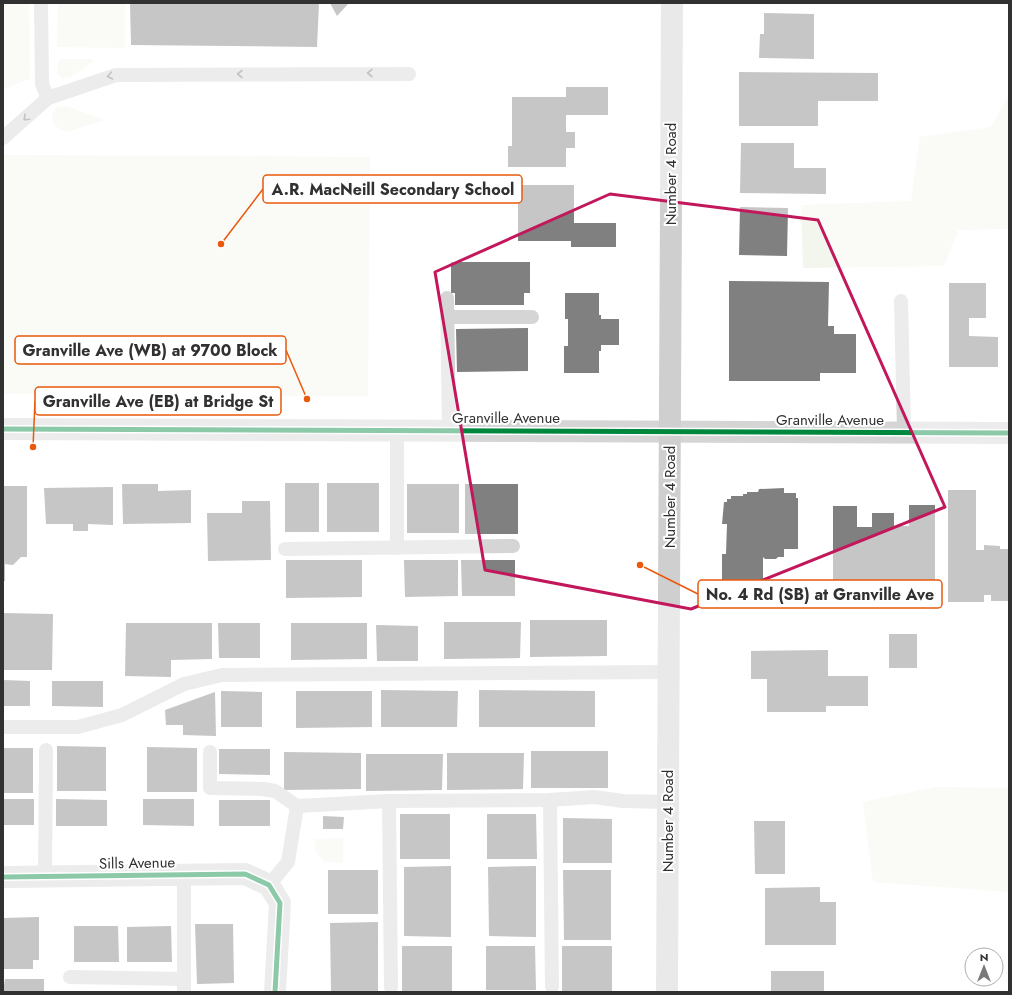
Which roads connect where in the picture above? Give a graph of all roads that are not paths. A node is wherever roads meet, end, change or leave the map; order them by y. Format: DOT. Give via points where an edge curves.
graph roads {
  1 [pos="41,3"];
  2 [pos="672,3"];
  3 [pos="409,74"];
  4 [pos="48,98"];
  5 [pos="3,138"];
  6 [pos="447,298"];
  7 [pos="901,301"];
  8 [pos="447,317"];
  9 [pos="532,317"];
  10 [pos="3,430"];
  11 [pos="397,430"];
  12 [pos="449,430"];
  13 [pos="670,431"];
  14 [pos="904,432"];
  15 [pos="1009,433"];
  16 [pos="513,546"];
  17 [pos="397,548"];
  18 [pos="285,549"];
  19 [pos="669,672"];
  20 [pos="3,727"];
  21 [pos="46,750"];
  22 [pos="210,752"];
  23 [pos="550,800"];
  24 [pos="388,801"];
  25 [pos="668,802"];
  26 [pos="297,806"];
  27 [pos="184,874"];
  28 [pos="46,876"];
  29 [pos="3,877"];
  30 [pos="269,885"];
  31 [pos="70,978"];
  32 [pos="184,985"];
  33 [pos="391,987"];
  34 [pos="552,987"];
  35 [pos="275,992"];
  36 [pos="667,992"];
  1 -- 4 [label="lane" via="42,84"];
  2 -- 13 [label="main road, Number 4 Road"];
  3 -- 4 [label="lane, one-way" via="116,75"];
  4 -- 5 [label="lane, one-way"];
  6 -- 8 [label="lane"];
  7 -- 14 [label="lane"];
  8 -- 9 [label="lane"];
  8 -- 12 [label="lane"];
  10 -- 11 [label="street, Granville Avenue"];
  11 -- 12 [label="street, Granville Avenue"];
  11 -- 17 [label="lane"];
  12 -- 13 [label="street, Granville Avenue"];
  13 -- 14 [label="street, Granville Avenue"];
  13 -- 19 [label="main road, Number 4 Road"];
  14 -- 15 [label="street, Granville Avenue"];
  16 -- 17 [label="lane"];
  17 -- 18 [label="lane"];
  19 -- 20 [label="lane" via="222,675 184,684 122,715 78,728"];
  19 -- 25 [label="main road, Number 4 Road"];
  21 -- 28 [label="lane"];
  22 -- 26 [label="lane" via="210,788 263,789 274,792"];
  23 -- 24 [label="lane"];
  23 -- 25 [label="lane" via="594,797 623,801"];
  23 -- 34 [label="lane"];
  24 -- 26 [label="lane"];
  24 -- 33 [label="lane"];
  25 -- 36 [label="main road, Number 4 Road"];
  26 -- 30 [label="lane" via="288,862"];
  27 -- 28 [label="street, Sills Avenue"];
  27 -- 30 [label="street, Sills Avenue" via="245,874"];
  27 -- 32 [label="lane"];
  28 -- 29 [label="street, Sills Avenue"];
  30 -- 35 [label="street" via="280,903"];
  31 -- 32 [label="lane"];
}
